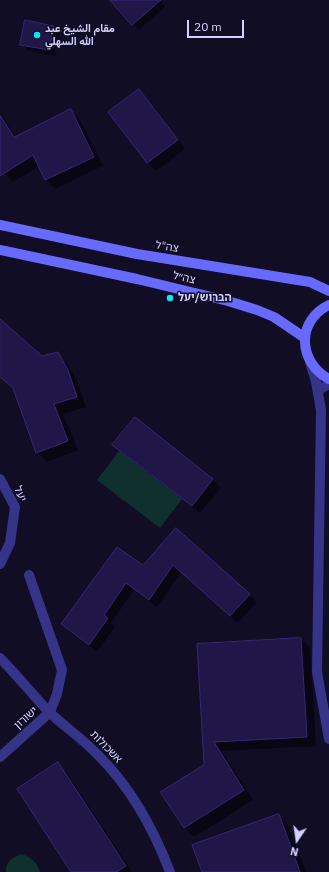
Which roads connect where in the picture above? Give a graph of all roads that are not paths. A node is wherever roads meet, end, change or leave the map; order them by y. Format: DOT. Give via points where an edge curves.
graph roads {
  1 [pos="0,225"];
  2 [pos="0,250"];
  3 [pos="329,291"];
  4 [pos="329,305"];
  5 [pos="305,338"];
  6 [pos="310,362"];
  7 [pos="329,379"];
  8 [pos="329,384"];
  9 [pos="318,394"];
  10 [pos="0,478"];
  11 [pos="0,564"];
  12 [pos="29,575"];
  13 [pos="0,658"];
  14 [pos="50,712"];
  15 [pos="329,739"];
  16 [pos="0,757"];
  17 [pos="170,872"];
  1 -- 3 [label="main road, צה\"ל" via="137,254 310,282"];
  2 -- 5 [label="main road, צה״ל" via="228,301 274,317"];
  4 -- 5 [label="main road" via="316,313"];
  5 -- 6 [label="main road"];
  6 -- 7 [label="main road"];
  6 -- 9 [label="street"];
  8 -- 9 [label="street" via="320,389"];
  9 -- 15 [label="street" via="321,410 317,672"];
  10 -- 11 [label="street, יעל" via="14,507 10,543"];
  12 -- 14 [label="street" via="62,670"];
  13 -- 14 [label="street, אשכולות"];
  14 -- 16 [label="street, ישורון"];
  14 -- 17 [label="street, אשכולות" via="100,756 122,783 148,825"];
}
